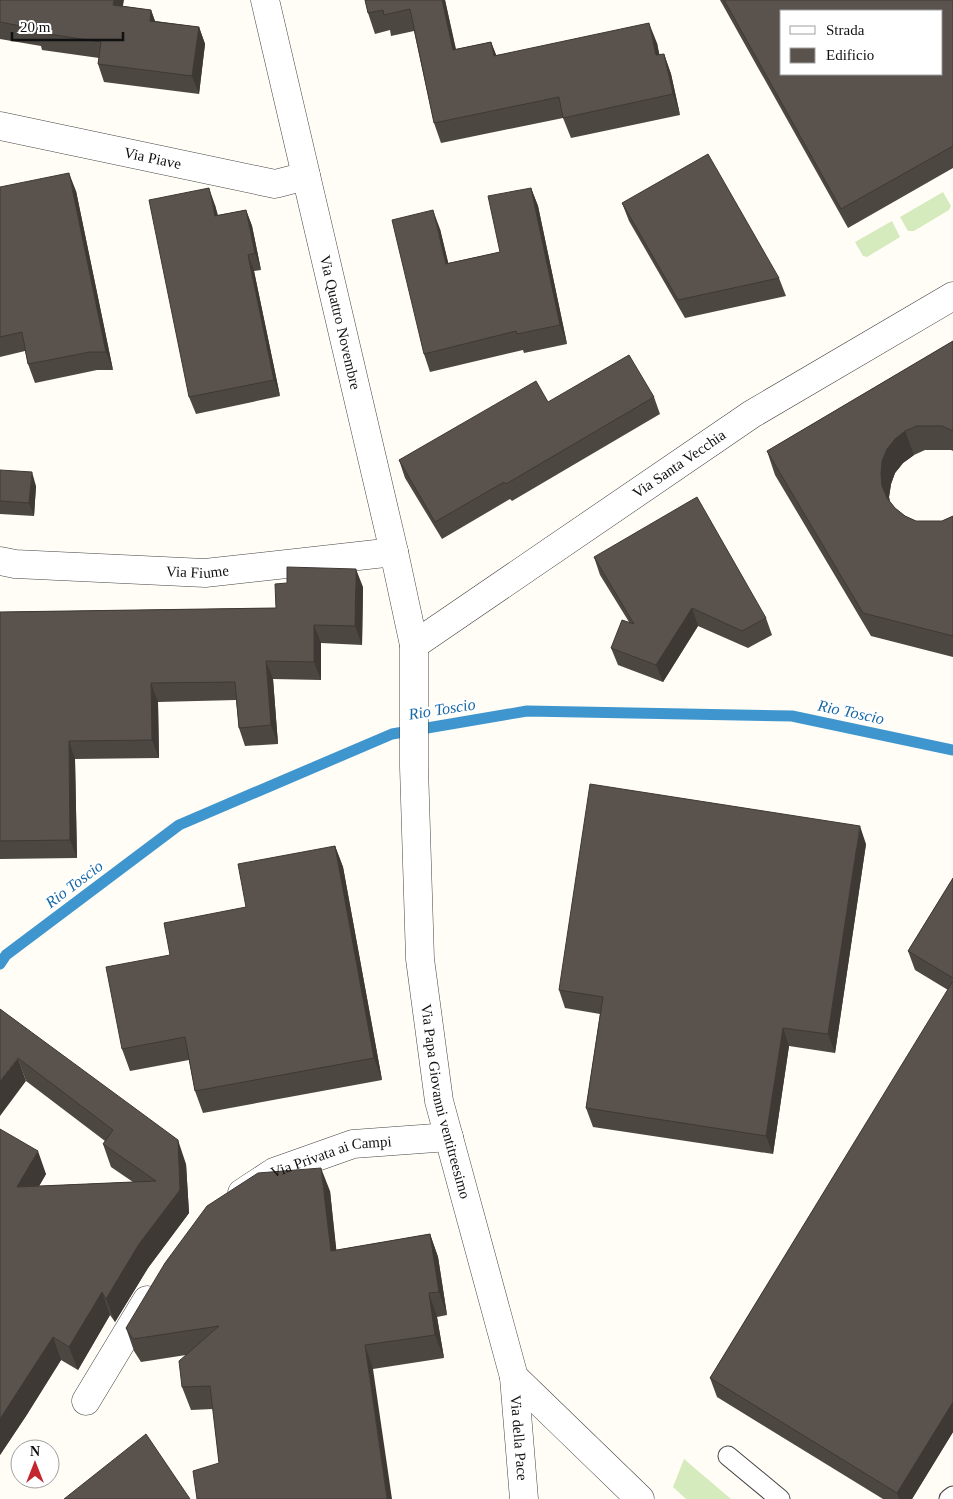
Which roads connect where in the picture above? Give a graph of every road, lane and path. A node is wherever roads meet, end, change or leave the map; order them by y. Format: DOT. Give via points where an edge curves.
graph roads {
  1 [pos="265,0"];
  2 [pos="0,126"];
  3 [pos="306,176"];
  4 [pos="953,296"];
  5 [pos="394,552"];
  6 [pos="0,561"];
  7 [pos="414,645"];
  8 [pos="449,1137"];
  9 [pos="220,1208"];
  10 [pos="160,1277"];
  11 [pos="514,1377"];
  12 [pos="86,1401"];
  13 [pos="728,1456"];
  14 [pos="953,1496"];
  15 [pos="524,1499"];
  16 [pos="640,1499"];
  17 [pos="780,1499"];
  18 [pos="949,1499"];
  1 -- 3 [label="street, Via Quattro Novembre"];
  2 -- 3 [label="street, Via Piave" via="275,184"];
  3 -- 5 [label="street, Via Quattro Novembre"];
  4 -- 7 [label="street, Via Santa Vecchia" via="752,414"];
  5 -- 6 [label="street, Via Fiume" via="205,573"];
  5 -- 7 [label="street, Via Quattro Novembre"];
  7 -- 8 [label="street, Via Papa Giovanni ventitreesimo" via="420,959 440,1101"];
  8 -- 9 [label="street, Via Privata ai Campi" via="352,1144 274,1172"];
  8 -- 11 [label="street, Via Papa Giovanni ventitreesimo"];
  10 -- 12 [label="street"];
  11 -- 15 [label="street, Via della Pace"];
  11 -- 16 [label="street"];
  13 -- 17 [label="lane"];
  14 -- 18 [label="lane"];
}
